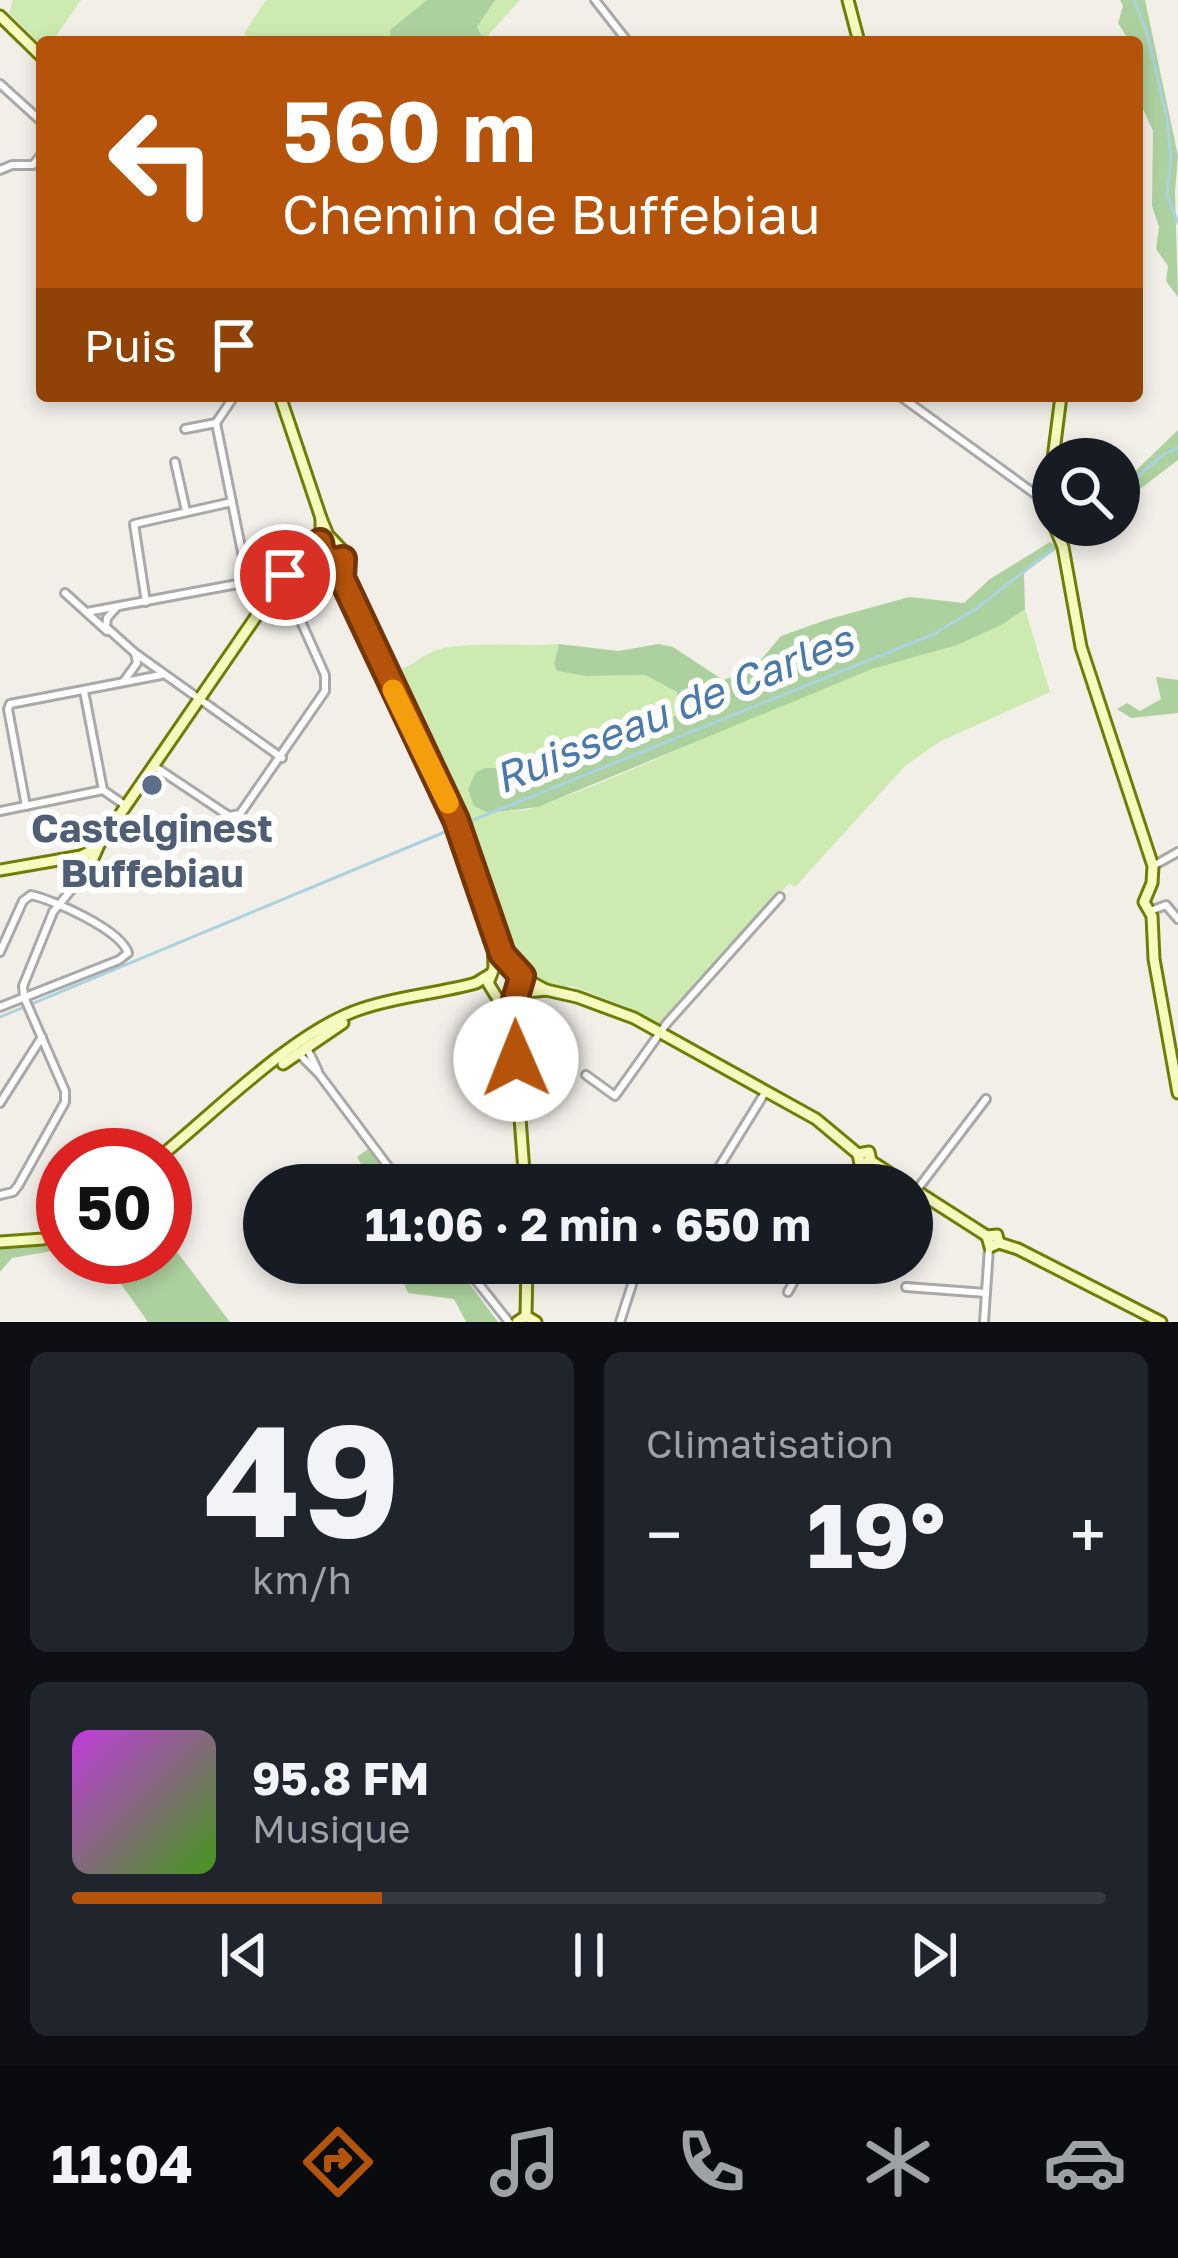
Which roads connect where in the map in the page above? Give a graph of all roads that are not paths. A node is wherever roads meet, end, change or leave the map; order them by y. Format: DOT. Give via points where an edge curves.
graph roads {
  1 [pos="595,0"];
  2 [pos="848,0"];
  3 [pos="0,16"];
  4 [pos="623,36"];
  5 [pos="857,36"];
  6 [pos="36,51"];
  7 [pos="0,84"];
  8 [pos="36,117"];
  9 [pos="36,161"];
  10 [pos="0,170"];
  11 [pos="231,402"];
  12 [pos="282,402"];
  13 [pos="908,402"];
  14 [pos="1060,402"];
  15 [pos="217,424"];
  16 [pos="185,430"];
  17 [pos="1056,438"];
  18 [pos="176,462"];
  19 [pos="1032,492"];
  20 [pos="232,502"];
  21 [pos="186,511"];
  22 [pos="1063,546"];
  23 [pos="325,547"];
  24 [pos="343,559"];
  25 [pos="342,578"];
  26 [pos="248,582"];
  27 [pos="65,593"];
  28 [pos="270,596"];
  29 [pos="146,602"];
  30 [pos="118,607"];
  31 [pos="86,612"];
  32 [pos="110,633"];
  33 [pos="135,653"];
  34 [pos="161,675"];
  35 [pos="121,683"];
  36 [pos="84,691"];
  37 [pos="197,701"];
  38 [pos="281,758"];
  39 [pos="154,766"];
  40 [pos="104,790"];
  41 [pos="26,806"];
  42 [pos="126,806"];
  43 [pos="0,811"];
  44 [pos="1178,852"];
  45 [pos="1153,866"];
  46 [pos="79,868"];
  47 [pos="0,869"];
  48 [pos="780,897"];
  49 [pos="59,904"];
  50 [pos="1150,911"];
  51 [pos="1178,919"];
  52 [pos="492,927"];
  53 [pos="0,952"];
  54 [pos="511,965"];
  55 [pos="491,971"];
  56 [pos="522,976"];
  57 [pos="454,989"];
  58 [pos="546,991"];
  59 [pos="494,994"];
  60 [pos="518,994"];
  61 [pos="24,997"];
  62 [pos="0,1007"];
  63 [pos="659,1033"];
  64 [pos="42,1037"];
  65 [pos="301,1049"];
  66 [pos="515,1068"];
  67 [pos="586,1075"];
  68 [pos="766,1090"];
  69 [pos="1178,1093"];
  70 [pos="986,1099"];
  71 [pos="0,1103"];
  72 [pos="192,1130"];
  73 [pos="863,1160"];
  74 [pos="387,1164"];
  75 [pos="523,1164"];
  76 [pos="721,1164"];
  77 [pos="861,1164"];
  78 [pos="870,1164"];
  79 [pos="932,1164"];
  80 [pos="0,1195"];
  81 [pos="933,1203"];
  82 [pos="36,1240"];
  83 [pos="0,1243"];
  84 [pos="991,1245"];
  85 [pos="484,1284"];
  86 [pos="525,1284"];
  87 [pos="632,1284"];
  88 [pos="792,1284"];
  89 [pos="905,1287"];
  90 [pos="788,1292"];
  91 [pos="986,1293"];
  92 [pos="1151,1320"];
  93 [pos="522,1321"];
  94 [pos="620,1322"];
  95 [pos="984,1322"];
  1 -- 4 [label="street"];
  2 -- 5 [label="street"];
  3 -- 6 [label="street"];
  7 -- 8 [label="street"];
  9 -- 10 [label="street"];
  11 -- 15 [label="street"];
  12 -- 23 [label="street"];
  13 -- 19 [label="street"];
  14 -- 17 [label="street"];
  15 -- 16 [label="street"];
  15 -- 20 [label="street"];
  18 -- 21 [label="street"];
  20 -- 21 [label="street"];
  20 -- 26 [label="street"];
  21 -- 29 [label="street" via="134,524"];
  22 -- 45 [label="street" via="1082,646"];
  23 -- 24 [label="street"];
  23 -- 24 [label="street" via="343,550"];
  23 -- 25 [label="street"];
  23 -- 28 [label="street" via="300,559"];
  24 -- 25 [label="street"];
  25 -- 52 [label="street" via="458,826"];
  26 -- 28 [label="street"];
  26 -- 29 [label="street"];
  27 -- 31 [label="street"];
  28 -- 37 [label="street"];
  28 -- 38 [label="street" via="299,617 326,680"];
  29 -- 30 [label="street"];
  30 -- 31 [label="street"];
  30 -- 32 [label="street" via="105,623"];
  31 -- 32 [label="street"];
  32 -- 33 [label="street"];
  33 -- 34 [label="street"];
  33 -- 35 [label="street" via="136,668"];
  34 -- 35 [label="street"];
  34 -- 37 [label="street"];
  35 -- 36 [label="street"];
  36 -- 40 [label="street"];
  36 -- 41 [label="street" via="10,704"];
  37 -- 38 [label="street"];
  37 -- 39 [label="street"];
  38 -- 39 [label="street" via="236,816"];
  39 -- 42 [label="street"];
  40 -- 41 [label="street"];
  40 -- 42 [label="street"];
  41 -- 43 [label="street"];
  42 -- 46 [label="street"];
  44 -- 45 [label="street"];
  45 -- 50 [label="street" via="1144,899"];
  46 -- 47 [label="street" via="58,860"];
  46 -- 49 [label="street"];
  48 -- 63 [label="street"];
  49 -- 53 [label="street" via="26,898"];
  49 -- 61 [label="street" via="35,949"];
  49 -- 61 [label="street" via="119,939 128,953"];
  50 -- 51 [label="street" via="1166,905"];
  50 -- 69 [label="street"];
  52 -- 54 [label="street"];
  52 -- 55 [label="street"];
  54 -- 55 [label="street"];
  54 -- 56 [label="street"];
  55 -- 57 [label="street"];
  55 -- 59 [label="street"];
  56 -- 58 [label="street"];
  56 -- 60 [label="street"];
  57 -- 59 [label="street"];
  57 -- 65 [label="street" via="345,1015"];
  58 -- 60 [label="street"];
  58 -- 63 [label="street" via="611,1008"];
  59 -- 60 [label="street"];
  59 -- 66 [label="street"];
  60 -- 66 [label="street"];
  61 -- 62 [label="street"];
  61 -- 64 [label="street"];
  63 -- 67 [label="street" via="614,1096"];
  63 -- 68 [label="street"];
  64 -- 71 [label="street"];
  64 -- 80 [label="street" via="65,1102 13,1192"];
  65 -- 72 [label="street"];
  65 -- 74 [label="street"];
  66 -- 75 [label="street"];
  68 -- 73 [label="street"];
  68 -- 76 [label="street"];
  70 -- 79 [label="street"];
  73 -- 77 [label="street"];
  73 -- 78 [label="street"];
  81 -- 84 [label="street"];
  82 -- 83 [label="street"];
  84 -- 91 [label="street"];
  84 -- 92 [label="street"];
  85 -- 93 [label="street"];
  86 -- 93 [label="street"];
  87 -- 94 [label="street"];
  88 -- 90 [label="street"];
  89 -- 91 [label="street"];
  91 -- 95 [label="street"];
}
